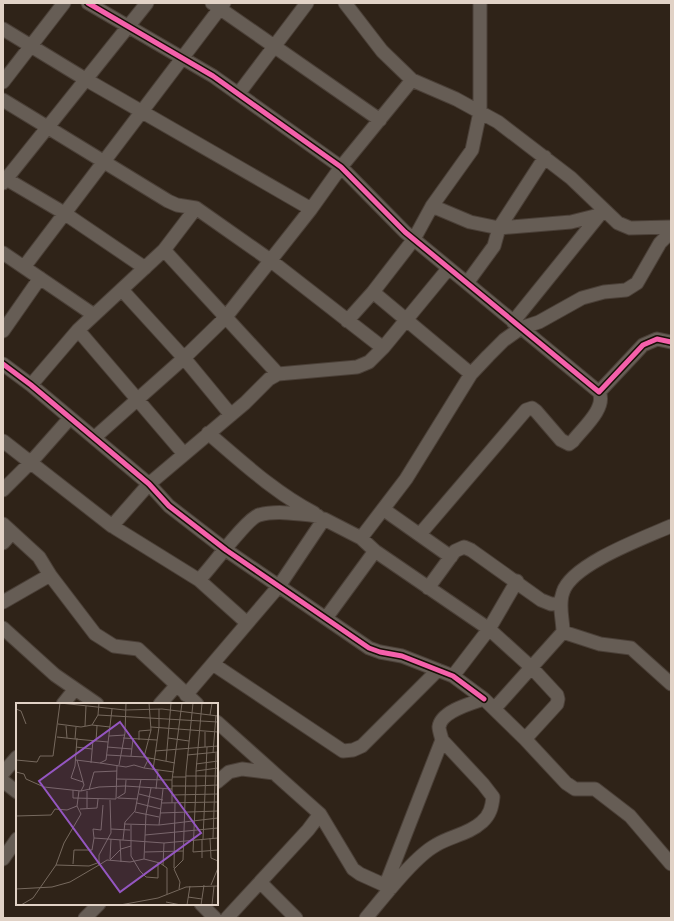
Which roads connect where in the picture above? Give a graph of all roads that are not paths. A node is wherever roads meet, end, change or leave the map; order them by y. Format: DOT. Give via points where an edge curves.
graph roads {
  1 [pos="64,3"];
  2 [pos="88,3"];
  3 [pos="147,3"];
  4 [pos="307,3"];
  5 [pos="480,3"];
  6 [pos="219,5"];
  7 [pos="348,5"];
  8 [pos="129,26"];
  9 [pos="3,29"];
  10 [pos="32,46"];
  11 [pos="273,46"];
  12 [pos="183,58"];
  13 [pos="85,79"];
  14 [pos="412,80"];
  15 [pos="3,82"];
  16 [pos="239,93"];
  17 [pos="3,100"];
  18 [pos="142,112"];
  19 [pos="480,112"];
  20 [pos="380,120"];
  21 [pos="47,126"];
  22 [pos="545,156"];
  23 [pos="104,161"];
  24 [pos="341,167"];
  25 [pos="4,180"];
  26 [pos="432,206"];
  27 [pos="196,208"];
  28 [pos="311,209"];
  29 [pos="602,212"];
  30 [pos="64,213"];
  31 [pos="671,227"];
  32 [pos="499,228"];
  33 [pos="671,232"];
  34 [pos="414,239"];
  35 [pos="666,244"];
  36 [pos="164,250"];
  37 [pos="3,253"];
  38 [pos="270,260"];
  39 [pos="24,267"];
  40 [pos="145,268"];
  41 [pos="448,269"];
  42 [pos="40,278"];
  43 [pos="467,283"];
  44 [pos="122,290"];
  45 [pos="373,292"];
  46 [pos="94,315"];
  47 [pos="7,316"];
  48 [pos="225,318"];
  49 [pos="347,321"];
  50 [pos="407,321"];
  51 [pos="517,325"];
  52 [pos="78,330"];
  53 [pos="3,331"];
  54 [pos="671,342"];
  55 [pos="383,348"];
  56 [pos="184,358"];
  57 [pos="3,364"];
  58 [pos="278,374"];
  59 [pos="471,374"];
  60 [pos="31,385"];
  61 [pos="599,392"];
  62 [pos="138,398"];
  63 [pos="231,415"];
  64 [pos="70,418"];
  65 [pos="208,433"];
  66 [pos="94,438"];
  67 [pos="3,441"];
  68 [pos="184,454"];
  69 [pos="31,462"];
  70 [pos="149,484"];
  71 [pos="3,490"];
  72 [pos="383,509"];
  73 [pos="321,517"];
  74 [pos="112,526"];
  75 [pos="671,526"];
  76 [pos="8,528"];
  77 [pos="420,534"];
  78 [pos="361,538"];
  79 [pos="3,543"];
  80 [pos="226,550"];
  81 [pos="375,551"];
  82 [pos="451,557"];
  83 [pos="50,575"];
  84 [pos="199,580"];
  85 [pos="518,582"];
  86 [pos="279,586"];
  87 [pos="428,588"];
  88 [pos="3,602"];
  89 [pos="561,603"];
  90 [pos="326,618"];
  91 [pos="247,623"];
  92 [pos="3,628"];
  93 [pos="489,629"];
  94 [pos="563,632"];
  95 [pos="8,642"];
  96 [pos="213,664"];
  97 [pos="532,668"];
  98 [pos="438,670"];
  99 [pos="453,676"];
  100 [pos="671,684"];
  101 [pos="176,686"];
  102 [pos="75,689"];
  103 [pos="186,695"];
  104 [pos="484,699"];
  105 [pos="63,703"];
  106 [pos="96,703"];
  107 [pos="161,703"];
  108 [pos="196,703"];
  109 [pos="495,708"];
  110 [pos="218,723"];
  111 [pos="526,739"];
  112 [pos="442,740"];
  113 [pos="16,758"];
  114 [pos="274,773"];
  115 [pos="3,774"];
  116 [pos="3,781"];
  117 [pos="218,781"];
  118 [pos="16,791"];
  119 [pos="320,814"];
  120 [pos="16,840"];
  121 [pos="3,859"];
  122 [pos="671,864"];
  123 [pos="260,882"];
  124 [pos="388,886"];
  125 [pos="98,905"];
  126 [pos="85,918"];
  127 [pos="227,918"];
  128 [pos="296,918"];
  129 [pos="366,918"];
  1 -- 10 [label="street"];
  2 -- 8 [label="street"];
  3 -- 8 [label="street"];
  4 -- 11 [label="street"];
  5 -- 19 [label="street"];
  6 -- 11 [label="street"];
  6 -- 12 [label="street"];
  7 -- 14 [label="street" via="382,51"];
  8 -- 12 [label="street"];
  8 -- 13 [label="street"];
  9 -- 10 [label="street"];
  10 -- 13 [label="street"];
  10 -- 15 [label="street"];
  11 -- 16 [label="street"];
  11 -- 20 [label="street"];
  12 -- 16 [label="street"];
  12 -- 18 [label="street"];
  13 -- 18 [label="street"];
  13 -- 21 [label="street"];
  14 -- 19 [label="street"];
  14 -- 20 [label="street"];
  16 -- 24 [label="street"];
  17 -- 21 [label="street"];
  18 -- 23 [label="street"];
  18 -- 28 [label="street"];
  19 -- 22 [label="street"];
  19 -- 26 [label="street" via="472,150"];
  20 -- 24 [label="street"];
  21 -- 23 [label="street"];
  21 -- 25 [label="street"];
  22 -- 29 [label="street" via="571,178"];
  22 -- 32 [label="street"];
  23 -- 27 [label="street" via="172,203"];
  23 -- 30 [label="street"];
  24 -- 28 [label="street"];
  24 -- 34 [label="street"];
  25 -- 30 [label="street"];
  26 -- 32 [label="street" via="470,222"];
  26 -- 34 [label="street"];
  27 -- 36 [label="street"];
  27 -- 38 [label="street"];
  28 -- 38 [label="street"];
  29 -- 31 [label="street" via="630,228"];
  29 -- 32 [label="street" via="571,222"];
  29 -- 51 [label="street"];
  30 -- 39 [label="street"];
  30 -- 40 [label="street"];
  32 -- 43 [label="street" via="494,246"];
  33 -- 35 [label="street"];
  34 -- 41 [label="street"];
  34 -- 45 [label="street"];
  35 -- 51 [label="street" via="637,283 626,290 582,298 539,322"];
  36 -- 40 [label="street"];
  36 -- 48 [label="street"];
  37 -- 39 [label="street"];
  38 -- 48 [label="street"];
  38 -- 49 [label="street"];
  39 -- 42 [label="street"];
  40 -- 44 [label="street"];
  41 -- 43 [label="street"];
  41 -- 50 [label="street"];
  42 -- 46 [label="street"];
  42 -- 47 [label="street"];
  43 -- 51 [label="street"];
  44 -- 46 [label="street"];
  44 -- 56 [label="street"];
  45 -- 49 [label="street"];
  45 -- 50 [label="street"];
  46 -- 52 [label="street"];
  47 -- 53 [label="street"];
  48 -- 56 [label="street"];
  48 -- 58 [label="street"];
  49 -- 55 [label="street"];
  50 -- 55 [label="street"];
  50 -- 59 [label="street"];
  51 -- 59 [label="street"];
  51 -- 61 [label="street"];
  52 -- 60 [label="street"];
  52 -- 62 [label="street"];
  54 -- 61 [label="street" via="657,339 643,345"];
  55 -- 58 [label="street" via="369,362 357,367"];
  56 -- 62 [label="street"];
  56 -- 63 [label="street"];
  57 -- 60 [label="street"];
  58 -- 63 [label="street" via="269,379"];
  59 -- 72 [label="street" via="406,479"];
  60 -- 64 [label="street"];
  61 -- 77 [label="street" via="601,402 598,409 569,444 561,440 536,411 532,408 526,410"];
  62 -- 66 [label="street"];
  62 -- 68 [label="street"];
  63 -- 65 [label="street"];
  64 -- 66 [label="street"];
  64 -- 69 [label="street"];
  65 -- 68 [label="street"];
  65 -- 73 [label="street" via="289,500"];
  66 -- 70 [label="street"];
  67 -- 69 [label="street"];
  68 -- 70 [label="street"];
  69 -- 71 [label="street"];
  69 -- 74 [label="street"];
  70 -- 74 [label="street"];
  70 -- 80 [label="street" via="168,506"];
  72 -- 77 [label="street"];
  72 -- 78 [label="street"];
  73 -- 78 [label="street"];
  73 -- 80 [label="street" via="271,513 257,515 247,523"];
  73 -- 86 [label="street"];
  74 -- 84 [label="street"];
  75 -- 89 [label="street" via="601,558 577,572 563,590"];
  76 -- 79 [label="street"];
  76 -- 83 [label="street" via="39,557"];
  77 -- 82 [label="street"];
  78 -- 81 [label="street"];
  80 -- 84 [label="street"];
  80 -- 86 [label="street"];
  81 -- 87 [label="street"];
  81 -- 90 [label="street"];
  82 -- 85 [label="street" via="455,551 464,547"];
  82 -- 87 [label="street"];
  83 -- 88 [label="street"];
  83 -- 101 [label="street" via="95,634 114,646 138,650"];
  84 -- 91 [label="street"];
  85 -- 89 [label="street" via="546,603"];
  85 -- 93 [label="street"];
  86 -- 90 [label="street"];
  86 -- 91 [label="street"];
  87 -- 93 [label="street"];
  89 -- 94 [label="street"];
  90 -- 98 [label="street" via="369,648 402,656"];
  91 -- 96 [label="street"];
  92 -- 95 [label="street"];
  93 -- 97 [label="street"];
  93 -- 99 [label="street"];
  94 -- 97 [label="street"];
  94 -- 100 [label="street" via="600,644 631,648"];
  95 -- 102 [label="street"];
  96 -- 98 [label="street" via="343,751 362,746"];
  96 -- 103 [label="street"];
  97 -- 109 [label="street"];
  97 -- 111 [label="street" via="558,699 557,704"];
  98 -- 99 [label="street"];
  99 -- 104 [label="street"];
  101 -- 103 [label="street"];
  101 -- 107 [label="street"];
  102 -- 105 [label="street"];
  102 -- 106 [label="street"];
  103 -- 108 [label="street"];
  104 -- 109 [label="street"];
  104 -- 112 [label="street" via="453,710 442,719 439,727"];
  109 -- 111 [label="street"];
  110 -- 114 [label="street"];
  111 -- 122 [label="street" via="566,783 575,789 595,789 630,816"];
  112 -- 124 [label="street"];
  112 -- 124 [label="street" via="493,797 491,809 483,821 471,831 435,845"];
  113 -- 115 [label="street"];
  114 -- 117 [label="street" via="242,769 229,772"];
  114 -- 119 [label="street"];
  116 -- 118 [label="street"];
  119 -- 123 [label="street"];
  119 -- 124 [label="street" via="353,869"];
  120 -- 121 [label="street"];
  123 -- 127 [label="street"];
  123 -- 128 [label="street"];
  124 -- 129 [label="street"];
  125 -- 126 [label="street"];
}
